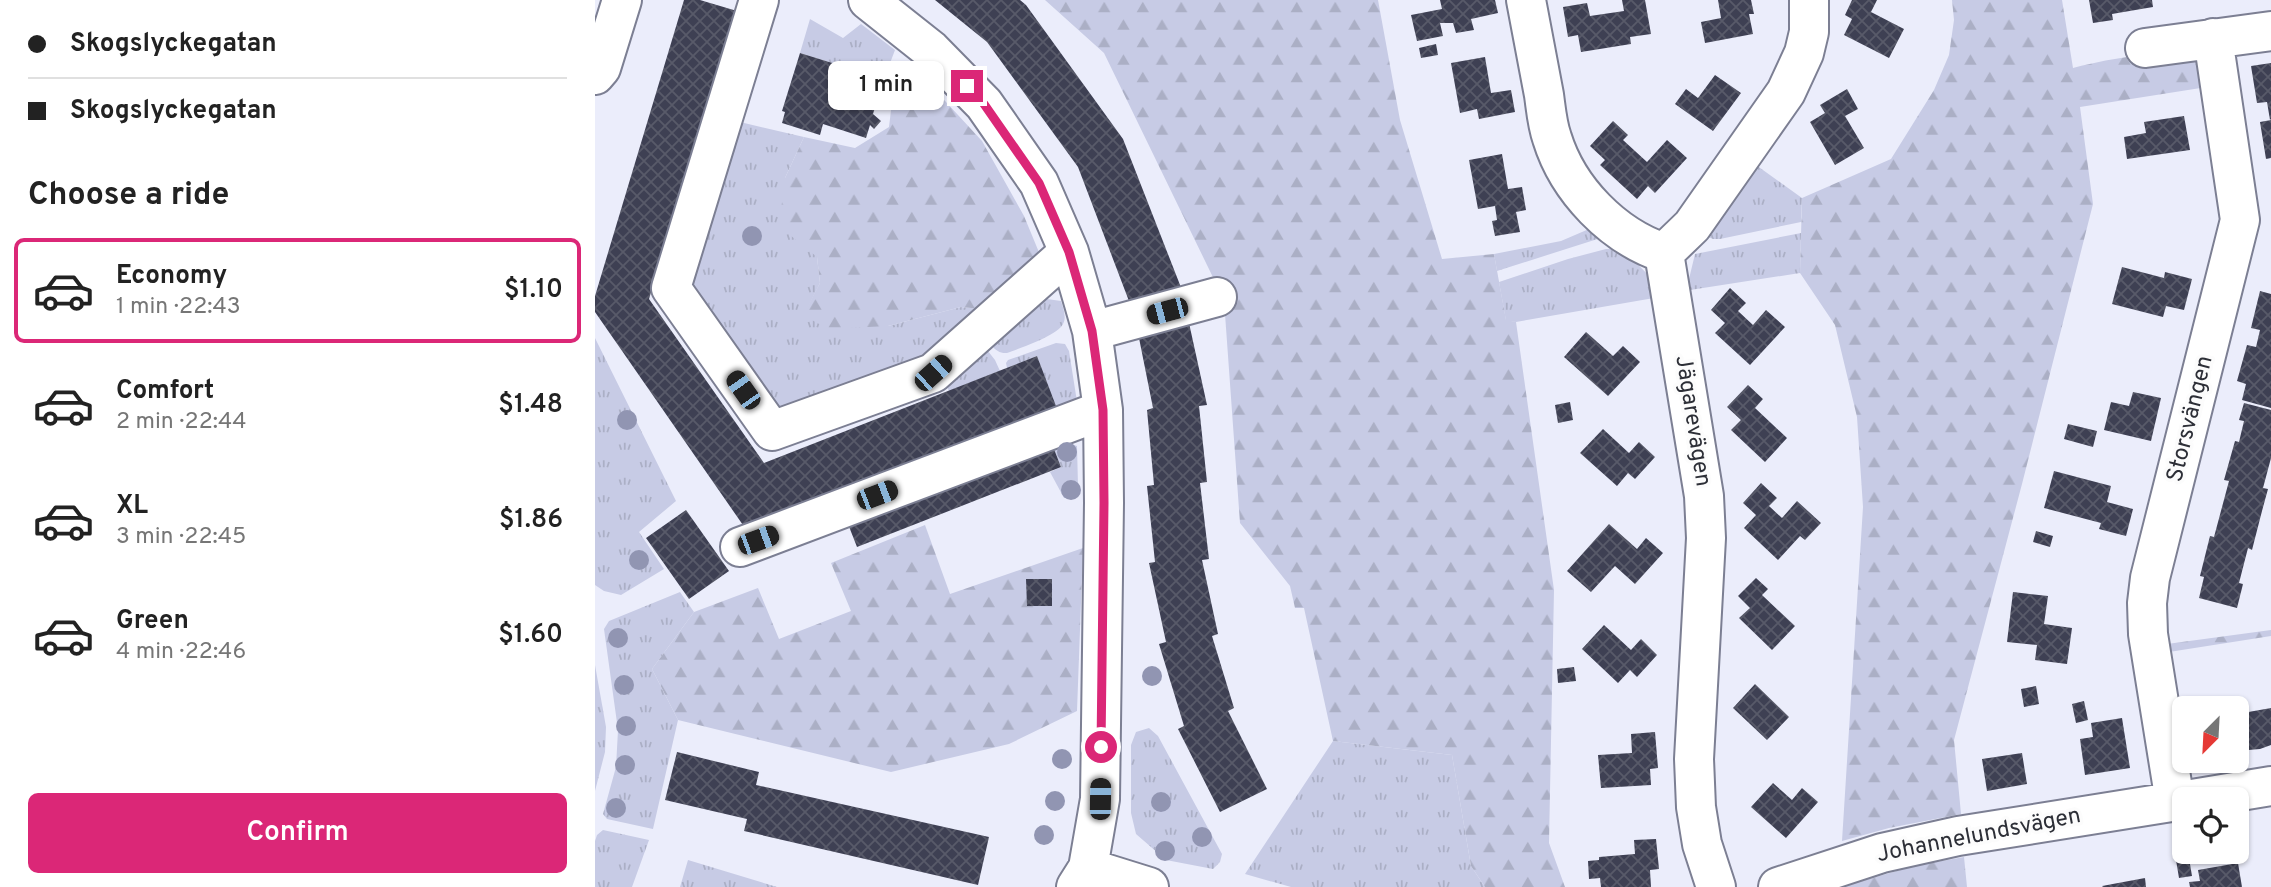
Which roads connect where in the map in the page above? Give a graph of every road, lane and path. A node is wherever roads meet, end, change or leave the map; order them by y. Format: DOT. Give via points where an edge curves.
graph roads {
  1 [pos="622,0"];
  2 [pos="759,0"];
  3 [pos="868,0"];
  4 [pos="1526,0"];
  5 [pos="1808,0"];
  6 [pos="2271,31"];
  7 [pos="2213,38"];
  8 [pos="2145,48"];
  9 [pos="595,75"];
  10 [pos="1069,252"];
  11 [pos="1664,253"];
  12 [pos="1217,297"];
  13 [pos="1092,331"];
  14 [pos="1103,410"];
  15 [pos="740,547"];
  16 [pos="2271,786"];
  17 [pos="2179,787"];
  18 [pos="2249,790"];
  19 [pos="2172,803"];
  20 [pos="1082,877"];
  21 [pos="1149,887"];
  22 [pos="1716,887"];
  23 [pos="1778,887"];
  1 -- 9 [label="street"];
  2 -- 10 [label="street" via="671,288 772,431 933,373"];
  3 -- 10 [label="street" via="931,50 984,104 1039,183"];
  4 -- 11 [label="street" via="1552,138 1575,185 1626,236"];
  5 -- 11 [label="street" via="1804,53 1786,92 1692,226"];
  6 -- 7 [label="street"];
  7 -- 8 [label="street"];
  7 -- 17 [label="street, Storsvängen" via="2240,220 2238,238 2147,603 2148,634"];
  10 -- 13 [label="street"];
  11 -- 22 [label="street, Jägarevägen" via="1704,496 1706,538 1694,760 1702,844"];
  12 -- 13 [label="street"];
  13 -- 14 [label="street"];
  14 -- 15 [label="street"];
  14 -- 20 [label="street" via="1100,799"];
  16 -- 18 [label="street, Johannelundsvägen"];
  19 -- 23 [label="street, Johannelundsvägen" via="1958,836 1893,850"];
  20 -- 21 [label="street"];
}
